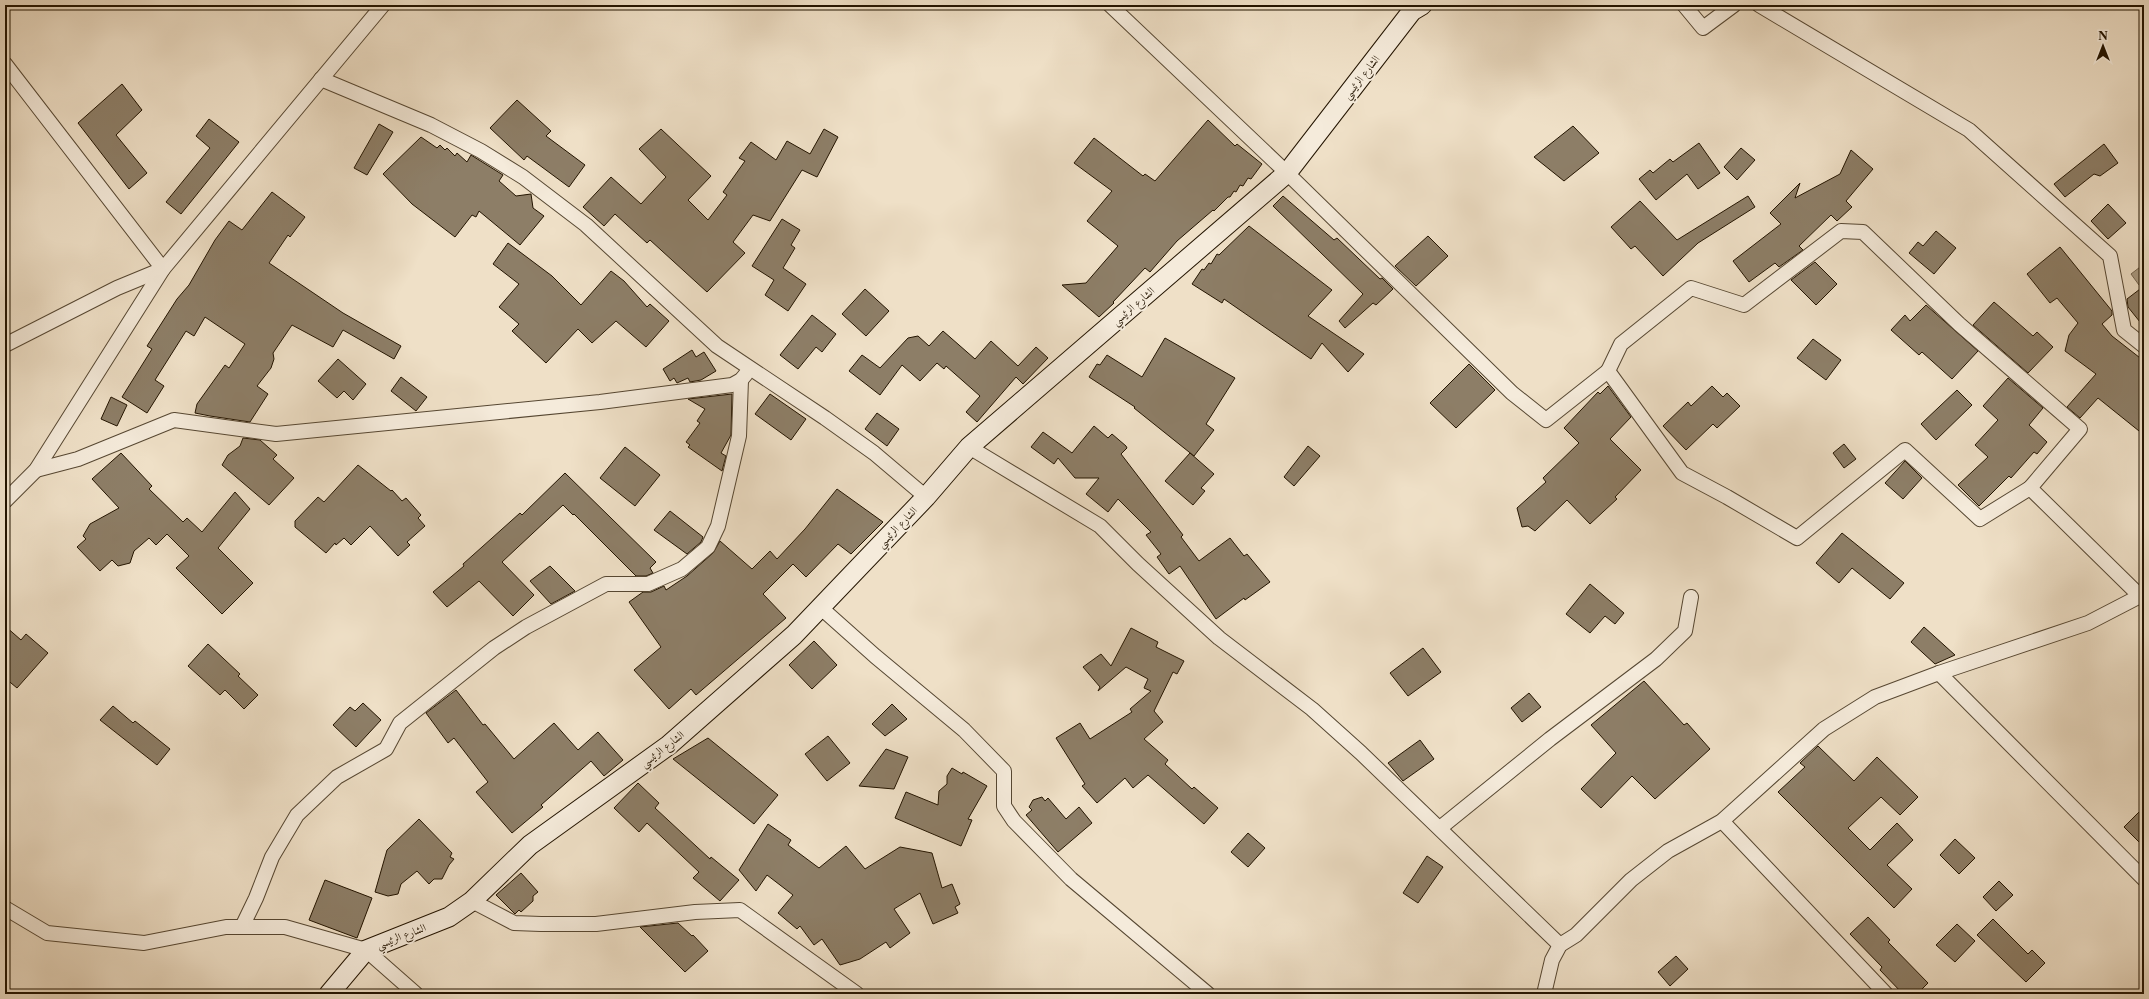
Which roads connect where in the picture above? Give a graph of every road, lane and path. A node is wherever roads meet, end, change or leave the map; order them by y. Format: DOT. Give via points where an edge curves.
graph roads {
  1 [pos="383,5"];
  2 [pos="1110,5"];
  3 [pos="1422,5"];
  4 [pos="1684,5"];
  5 [pos="1734,5"];
  6 [pos="1759,5"];
  7 [pos="5,64"];
  8 [pos="322,79"];
  9 [pos="1287,173"];
  10 [pos="163,269"];
  11 [pos="5,345"];
  12 [pos="2144,346"];
  13 [pos="1608,371"];
  14 [pos="746,375"];
  15 [pos="969,447"];
  16 [pos="36,470"];
  17 [pos="2030,488"];
  18 [pos="926,497"];
  19 [pos="5,501"];
  20 [pos="2142,595"];
  21 [pos="1691,597"];
  22 [pos="820,607"];
  23 [pos="1939,673"];
  24 [pos="1722,821"];
  25 [pos="1440,828"];
  26 [pos="2144,880"];
  27 [pos="472,901"];
  28 [pos="5,908"];
  29 [pos="242,927"];
  30 [pos="1560,945"];
  31 [pos="366,950"];
  32 [pos="329,994"];
  33 [pos="416,994"];
  34 [pos="857,994"];
  35 [pos="1208,994"];
  36 [pos="1544,994"];
  37 [pos="1886,994"];
  1 -- 8 [label="street"];
  2 -- 9 [label="street"];
  3 -- 9 [label="street, الشارع الرئيسي" via="1412,11"];
  4 -- 5 [label="street" via="1703,28"];
  6 -- 12 [label="street" via="1968,130 2087,235 2110,256 2124,330"];
  7 -- 10 [label="street"];
  8 -- 10 [label="street"];
  8 -- 14 [label="street" via="431,125 523,177 586,225"];
  9 -- 13 [label="street" via="1512,392 1546,420"];
  9 -- 15 [label="street, الشارع الرئيسي"];
  10 -- 11 [label="street" via="117,288"];
  10 -- 16 [label="street"];
  13 -- 17 [label="street" via="1682,473 1797,538 1905,450 1980,519"];
  13 -- 17 [label="street" via="1622,344 1691,288 1744,305 1841,231 1863,232 1959,324 2080,429"];
  14 -- 16 [label="street" via="732,385 600,402 276,434 174,420 78,459"];
  14 -- 18 [label="street" via="832,423 874,453"];
  14 -- 29 [label="street" via="739,436 718,526 708,547 682,568 648,584 606,584 526,627 494,648 400,723 386,749 337,777 297,815 272,857"];
  15 -- 18 [label="street, الشارع الرئيسي"];
  15 -- 25 [label="street" via="1100,526 1219,638 1312,709"];
  16 -- 19 [label="street"];
  17 -- 20 [label="street"];
  18 -- 22 [label="street, الشارع الرئيسي"];
  20 -- 23 [label="street" via="2088,623"];
  21 -- 25 [label="street" via="1685,631 1656,659 1550,739"];
  22 -- 27 [label="street, الشارع الرئيسي" via="794,635 668,745 530,845"];
  22 -- 35 [label="street" via="964,730 1004,772 1004,806 1014,822 1071,879"];
  23 -- 24 [label="street" via="1875,697 1824,729"];
  23 -- 26 [label="street"];
  24 -- 30 [label="street" via="1668,851 1631,880 1576,935"];
  24 -- 37 [label="street"];
  25 -- 30 [label="street"];
  27 -- 31 [label="street, الشارع الرئيسي" via="449,917"];
  27 -- 34 [label="street" via="514,923 541,924 596,924 695,912 740,910"];
  28 -- 29 [label="street" via="47,933 144,942 226,927"];
  29 -- 31 [label="street" via="285,927"];
  30 -- 36 [label="street" via="1552,960"];
  31 -- 32 [label="street, الشارع الرئيسي"];
  31 -- 33 [label="street"];
}
